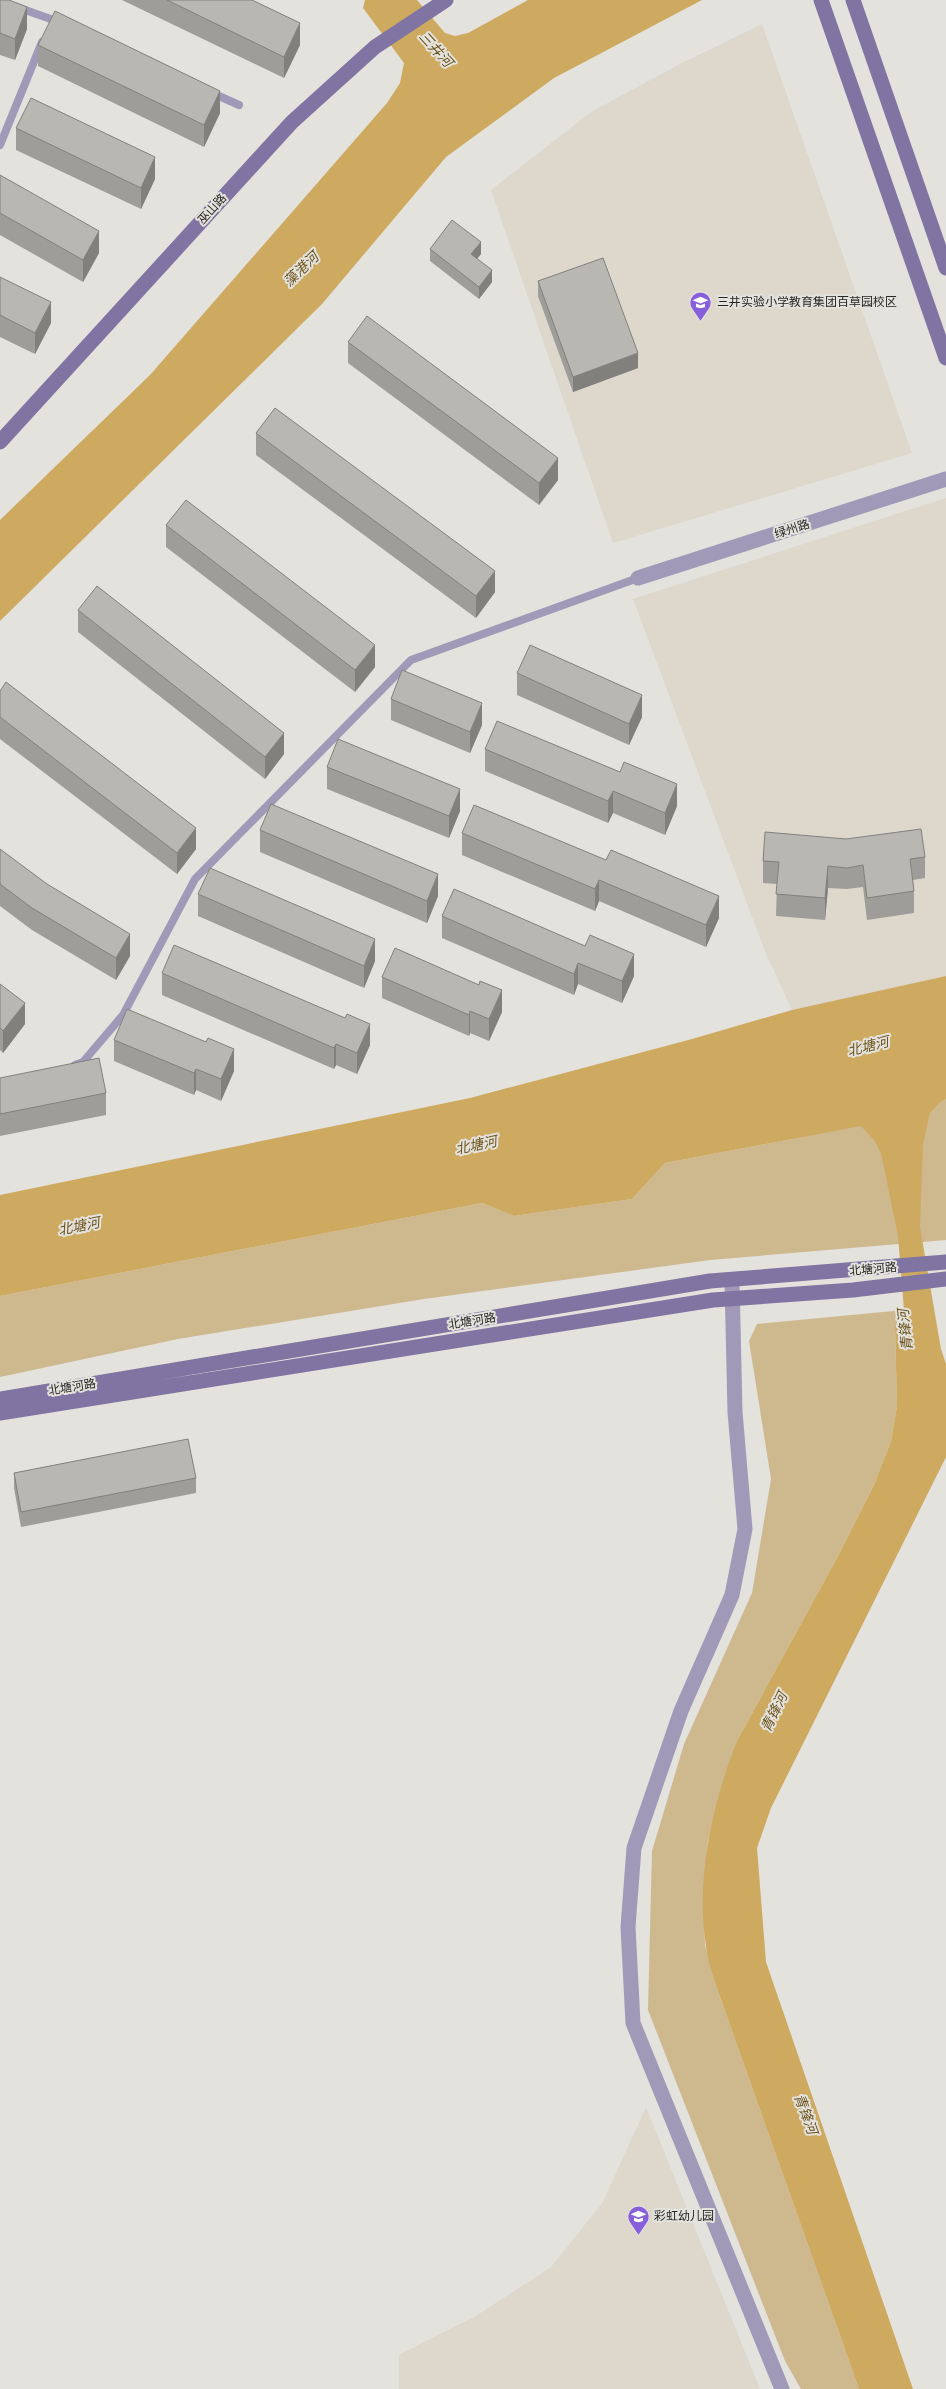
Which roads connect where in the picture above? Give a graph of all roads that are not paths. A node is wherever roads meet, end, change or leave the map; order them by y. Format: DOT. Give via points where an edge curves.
graph roads {
  1 [pos="821,0"];
  2 [pos="853,0"];
  3 [pos="0,1"];
  4 [pos="442,2"];
  5 [pos="51,19"];
  6 [pos="69,26"];
  7 [pos="47,28"];
  8 [pos="44,37"];
  9 [pos="203,88"];
  10 [pos="239,105"];
  11 [pos="0,145"];
  12 [pos="946,268"];
  13 [pos="946,358"];
  14 [pos="0,442"];
  15 [pos="946,479"];
  16 [pos="638,578"];
  17 [pos="66,1068"];
  18 [pos="945,1262"];
  19 [pos="945,1279"];
  20 [pos="732,1280"];
  21 [pos="733,1299"];
  22 [pos="0,1399"];
  23 [pos="0,1414"];
  24 [pos="782,2389"];
  1 -- 13 [label="main road"];
  2 -- 12 [label="main road"];
  3 -- 5 [label="lane"];
  4 -- 14 [label="main road, 巫山路" via="375,47 292,122"];
  5 -- 6 [label="lane"];
  5 -- 7 [label="lane"];
  8 -- 11 [label="lane"];
  9 -- 10 [label="lane"];
  15 -- 16 [label="street, 绿州路"];
  16 -- 17 [label="lane" via="412,660 195,880 123,1016 83,1062"];
  18 -- 20 [label="main road, 北塘河路"];
  19 -- 21 [label="main road, 北塘河路"];
  20 -- 21 [label="street"];
  20 -- 22 [label="main road, 北塘河路" via="710,1281"];
  21 -- 23 [label="main road, 北塘河路"];
  21 -- 24 [label="street" via="734,1412 745,1528 732,1595 682,1711 634,1848 628,1927 633,2024"];
}
